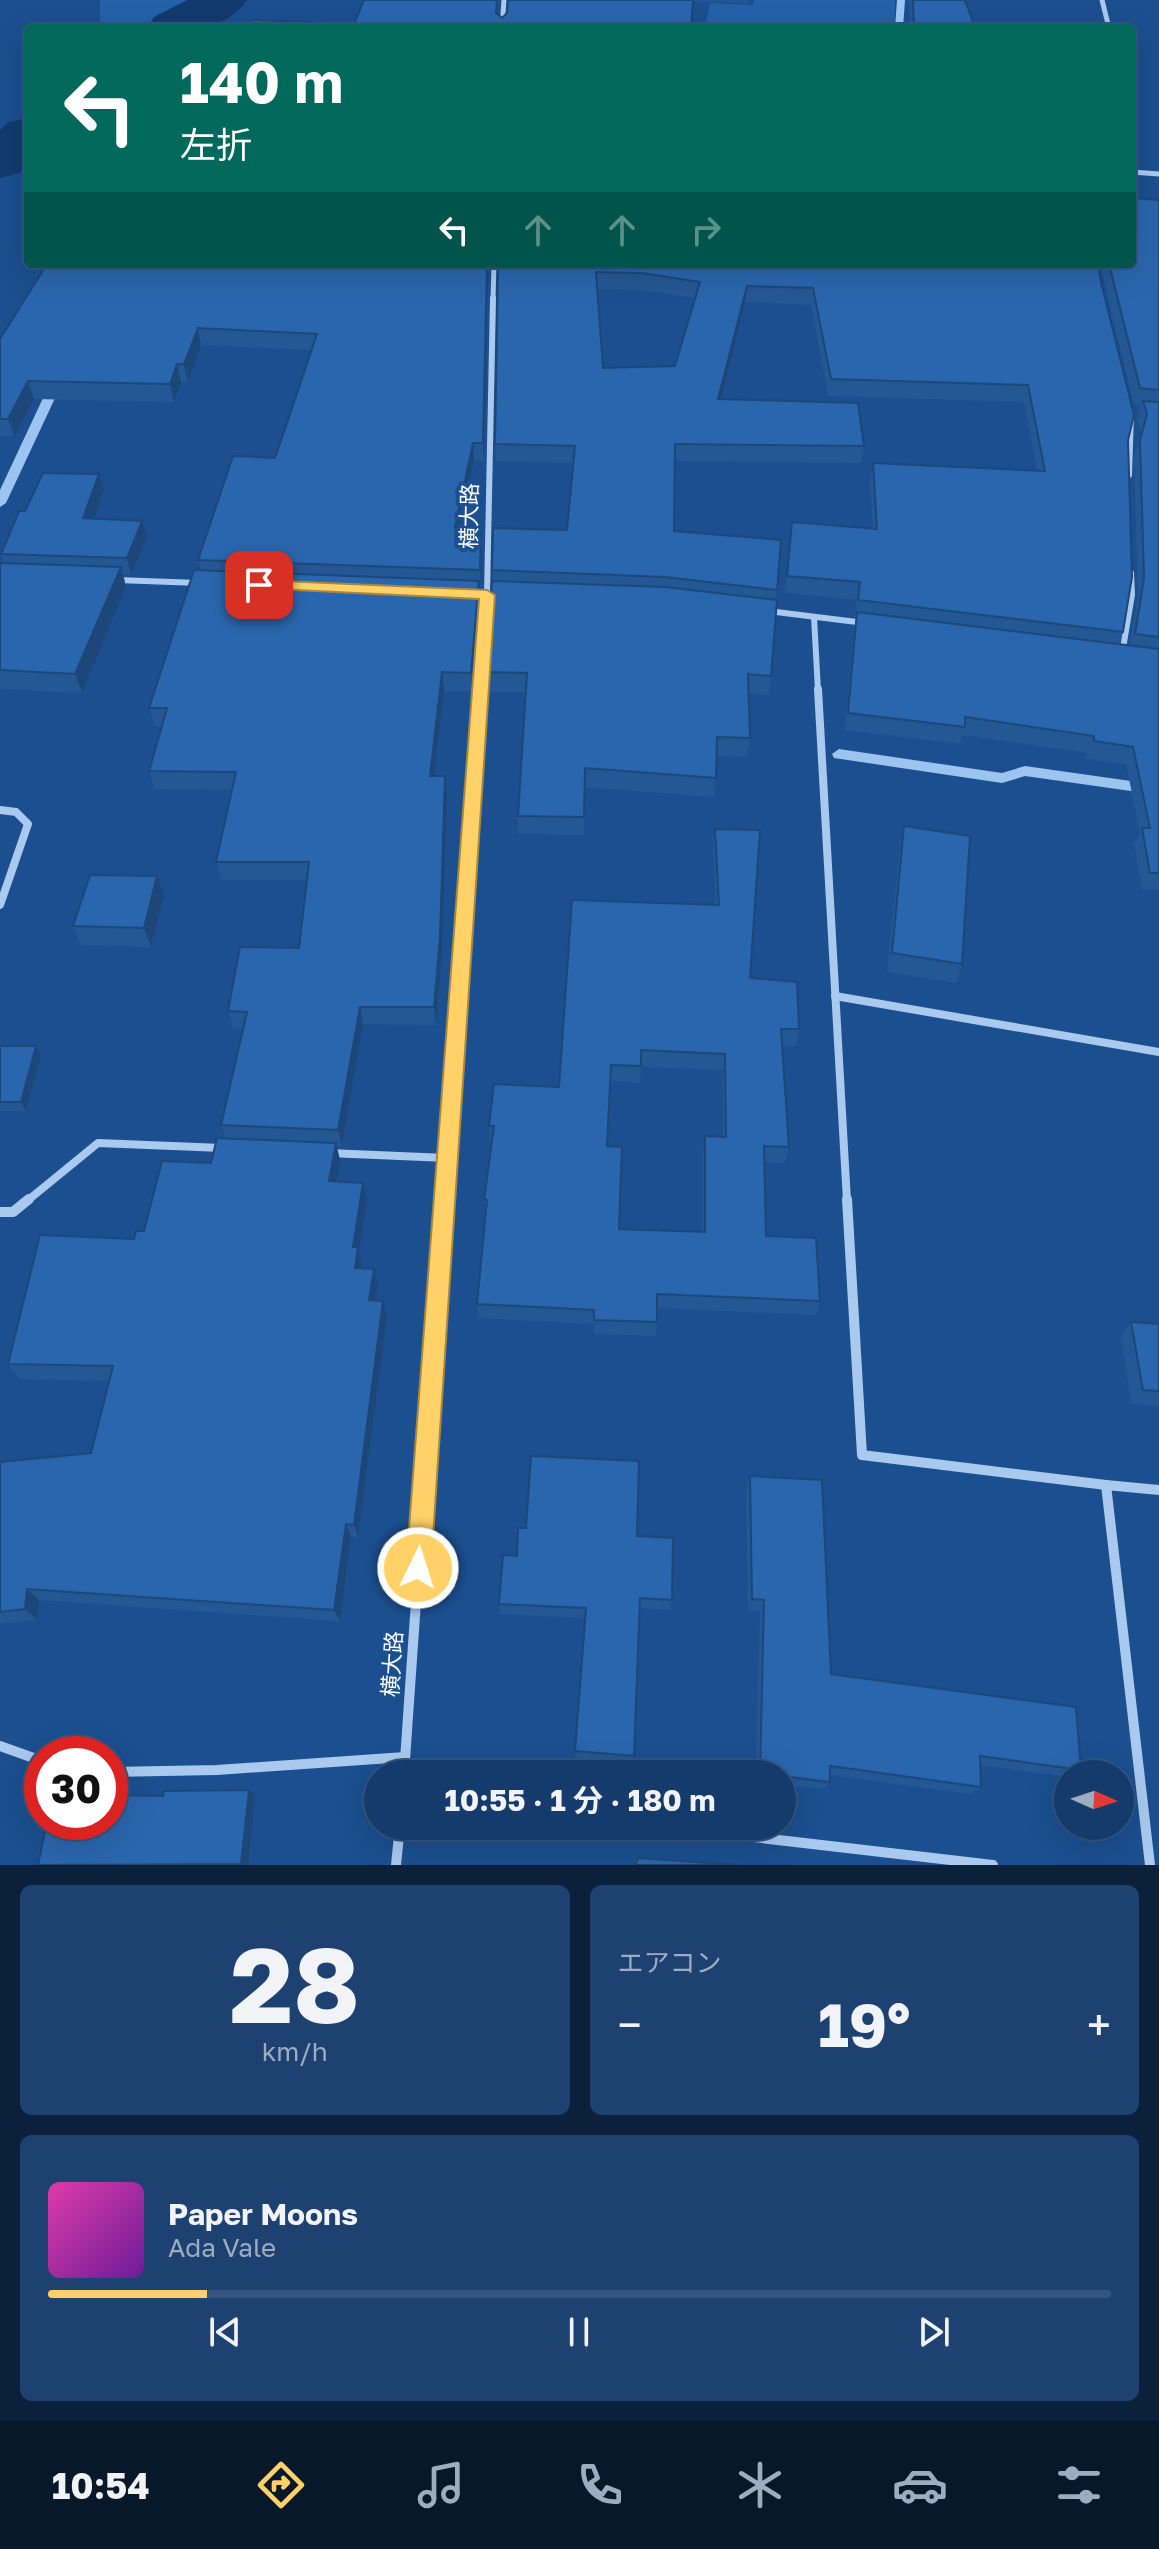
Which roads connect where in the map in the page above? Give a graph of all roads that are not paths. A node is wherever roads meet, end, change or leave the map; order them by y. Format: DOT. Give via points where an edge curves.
graph roads {
  1 [pos="504,0"];
  2 [pos="1102,0"];
  3 [pos="502,24"];
  4 [pos="1108,24"];
  5 [pos="1136,172"];
  6 [pos="1159,174"];
  7 [pos="494,268"];
  8 [pos="1145,413"];
  9 [pos="1129,486"];
  10 [pos="1130,557"];
  11 [pos="107,580"];
  12 [pos="215,583"];
  13 [pos="472,594"];
  14 [pos="487,595"];
  15 [pos="502,595"];
  16 [pos="754,610"];
  17 [pos="814,617"];
  18 [pos="876,624"];
  19 [pos="1106,653"];
  20 [pos="1122,655"];
  21 [pos="1134,657"];
  22 [pos="0,810"];
  23 [pos="0,905"];
  24 [pos="835,996"];
  25 [pos="1159,1052"];
  26 [pos="240,1149"];
  27 [pos="320,1153"];
  28 [pos="447,1158"];
  29 [pos="0,1212"];
  30 [pos="1106,1485"];
  31 [pos="1159,1490"];
  32 [pos="0,1746"];
  33 [pos="24,1755"];
  34 [pos="405,1757"];
  35 [pos="405,1760"];
  36 [pos="128,1772"];
  37 [pos="399,1840"];
  38 [pos="778,1840"];
  39 [pos="396,1865"];
  40 [pos="993,1865"];
  41 [pos="1150,1865"];
  1 -- 3 [label="street"];
  2 -- 4 [label="street"];
  5 -- 6 [label="street"];
  7 -- 14 [label="street, 横大路"];
  8 -- 9 [label="street" via="1130,411 1135,432 1128,457"];
  10 -- 20 [label="street" via="1132,595"];
  11 -- 12 [label="street"];
  13 -- 14 [label="street"];
  14 -- 15 [label="street"];
  14 -- 28 [label="street, 横大路"];
  16 -- 17 [label="street"];
  17 -- 18 [label="street"];
  17 -- 24 [label="street"];
  19 -- 20 [label="street"];
  20 -- 21 [label="street"];
  22 -- 23 [label="street" via="16,812 28,824"];
  24 -- 25 [label="street"];
  24 -- 30 [label="street" via="862,1455"];
  26 -- 29 [label="street" via="98,1143 13,1212"];
  27 -- 28 [label="street"];
  28 -- 34 [label="street, 横大路"];
  30 -- 31 [label="street"];
  30 -- 41 [label="street"];
  32 -- 33 [label="street"];
  34 -- 35 [label="street, 横大路"];
  34 -- 36 [label="street"];
  37 -- 39 [label="street"];
  38 -- 40 [label="street"];
}
